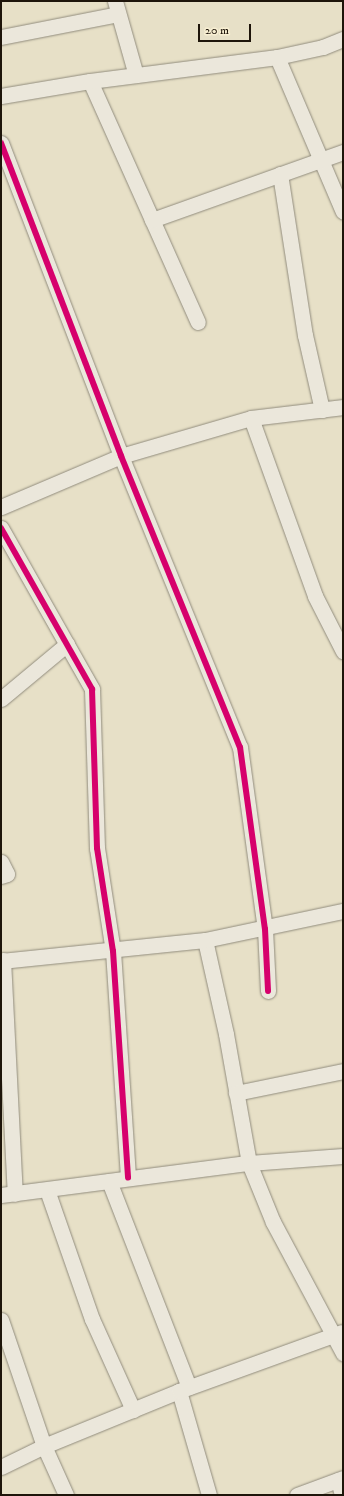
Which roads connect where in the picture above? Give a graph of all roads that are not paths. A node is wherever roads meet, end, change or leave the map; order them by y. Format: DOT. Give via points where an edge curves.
graph roads {
  1 [pos="117,8"];
  2 [pos="1,37"];
  3 [pos="343,39"];
  4 [pos="277,57"];
  5 [pos="136,75"];
  6 [pos="90,81"];
  7 [pos="1,96"];
  8 [pos="1,143"];
  9 [pos="343,152"];
  10 [pos="320,160"];
  11 [pos="280,174"];
  12 [pos="343,212"];
  13 [pos="152,220"];
  14 [pos="198,322"];
  15 [pos="343,407"];
  16 [pos="322,410"];
  17 [pos="251,418"];
  18 [pos="121,456"];
  19 [pos="1,507"];
  20 [pos="1,528"];
  21 [pos="67,644"];
  22 [pos="343,651"];
  23 [pos="1,698"];
  24 [pos="1,862"];
  25 [pos="1,876"];
  26 [pos="343,911"];
  27 [pos="265,929"];
  28 [pos="205,940"];
  29 [pos="113,950"];
  30 [pos="2,960"];
  31 [pos="268,991"];
  32 [pos="343,1071"];
  33 [pos="236,1093"];
  34 [pos="343,1156"];
  35 [pos="250,1163"];
  36 [pos="128,1178"];
  37 [pos="109,1181"];
  38 [pos="47,1190"];
  39 [pos="8,1195"];
  40 [pos="1,1320"];
  41 [pos="338,1334"];
  42 [pos="343,1353"];
  43 [pos="184,1389"];
  44 [pos="133,1410"];
  45 [pos="44,1446"];
  46 [pos="1,1467"];
  47 [pos="340,1479"];
  48 [pos="66,1495"];
  49 [pos="210,1495"];
  50 [pos="297,1495"];
  51 [pos="342,1495"];
  1 -- 2 [label="street"];
  1 -- 5 [label="street"];
  3 -- 4 [label="street" via="323,47"];
  4 -- 5 [label="street"];
  4 -- 10 [label="street"];
  5 -- 6 [label="street"];
  6 -- 7 [label="street"];
  6 -- 13 [label="street"];
  8 -- 18 [label="street"];
  9 -- 10 [label="street"];
  10 -- 11 [label="street"];
  10 -- 12 [label="street"];
  11 -- 13 [label="street"];
  11 -- 16 [label="street" via="306,335"];
  13 -- 14 [label="street"];
  15 -- 16 [label="street"];
  16 -- 17 [label="street"];
  17 -- 18 [label="street"];
  17 -- 22 [label="street" via="315,596"];
  18 -- 19 [label="street"];
  18 -- 27 [label="street" via="240,747"];
  20 -- 21 [label="street"];
  21 -- 23 [label="street"];
  21 -- 29 [label="street" via="92,689 97,848"];
  24 -- 25 [label="street" via="7,874"];
  26 -- 27 [label="street"];
  27 -- 28 [label="street"];
  27 -- 31 [label="street"];
  28 -- 29 [label="street"];
  28 -- 33 [label="street"];
  29 -- 30 [label="street"];
  29 -- 36 [label="street"];
  30 -- 39 [label="street"];
  32 -- 33 [label="street"];
  33 -- 35 [label="street"];
  34 -- 35 [label="street"];
  35 -- 36 [label="street"];
  35 -- 41 [label="street" via="273,1222"];
  36 -- 37 [label="street"];
  37 -- 38 [label="street"];
  37 -- 43 [label="street"];
  38 -- 39 [label="street"];
  38 -- 44 [label="street" via="92,1319"];
  40 -- 45 [label="street"];
  41 -- 42 [label="street"];
  41 -- 43 [label="street"];
  43 -- 44 [label="street"];
  43 -- 49 [label="street"];
  44 -- 45 [label="street"];
  45 -- 46 [label="street"];
  45 -- 48 [label="street"];
  47 -- 50 [label="street"];
  47 -- 51 [label="street"];
}
